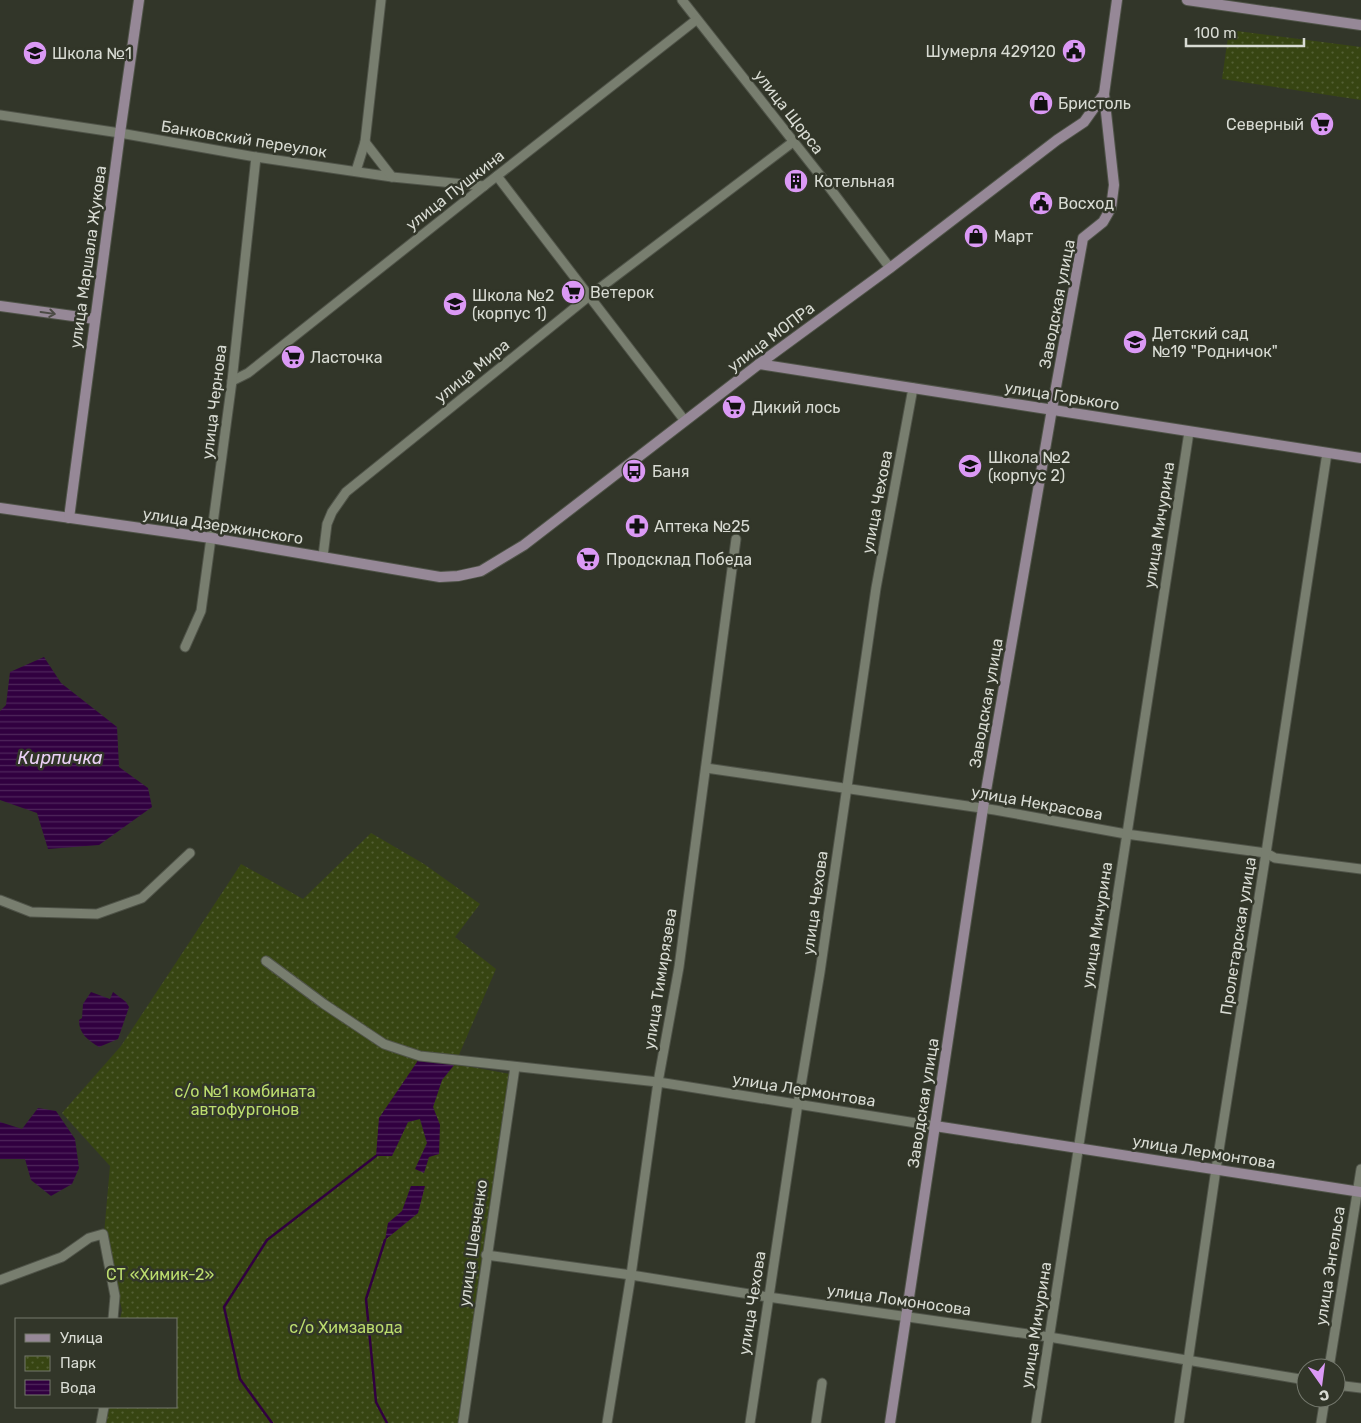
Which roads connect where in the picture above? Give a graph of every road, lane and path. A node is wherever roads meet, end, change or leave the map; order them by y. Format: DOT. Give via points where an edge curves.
graph roads {
  1 [pos="140,0"];
  2 [pos="381,0"];
  3 [pos="682,0"];
  4 [pos="1117,0"];
  5 [pos="1187,0"];
  6 [pos="696,20"];
  7 [pos="1361,25"];
  8 [pos="1104,94"];
  9 [pos="0,115"];
  10 [pos="120,133"];
  11 [pos="365,142"];
  12 [pos="793,142"];
  13 [pos="256,157"];
  14 [pos="356,172"];
  15 [pos="497,176"];
  16 [pos="392,177"];
  17 [pos="484,186"];
  18 [pos="890,268"];
  19 [pos="588,297"];
  20 [pos="0,306"];
  21 [pos="95,319"];
  22 [pos="759,364"];
  23 [pos="232,381"];
  24 [pos="912,388"];
  25 [pos="1052,409"];
  26 [pos="685,421"];
  27 [pos="1189,432"];
  28 [pos="1327,453"];
  29 [pos="1361,458"];
  30 [pos="0,508"];
  31 [pos="69,518"];
  32 [pos="211,538"];
  33 [pos="736,539"];
  34 [pos="323,556"];
  35 [pos="440,577"];
  36 [pos="185,647"];
  37 [pos="706,768"];
  38 [pos="847,788"];
  39 [pos="983,808"];
  40 [pos="1126,834"];
  41 [pos="190,853"];
  42 [pos="1266,853"];
  43 [pos="1361,869"];
  44 [pos="0,900"];
  45 [pos="266,961"];
  46 [pos="515,1067"];
  47 [pos="658,1082"];
  48 [pos="798,1104"];
  49 [pos="935,1126"];
  50 [pos="1078,1148"];
  51 [pos="1216,1169"];
  52 [pos="1361,1169"];
  53 [pos="1359,1191"];
  54 [pos="486,1255"];
  55 [pos="631,1274"];
  56 [pos="0,1280"];
  57 [pos="768,1297"];
  58 [pos="906,1317"];
  59 [pos="114,1318"];
  60 [pos="1049,1337"];
  61 [pos="1331,1358"];
  62 [pos="1189,1361"];
  63 [pos="1296,1378"];
  64 [pos="822,1383"];
  65 [pos="1346,1386"];
  66 [pos="1361,1388"];
  67 [pos="104,1408"];
  68 [pos="1323,1408"];
  69 [pos="101,1423"];
  70 [pos="463,1423"];
  71 [pos="607,1423"];
  72 [pos="750,1423"];
  73 [pos="816,1423"];
  74 [pos="890,1423"];
  75 [pos="1036,1423"];
  76 [pos="1179,1423"];
  77 [pos="1321,1423"];
  1 -- 10 [label="street, улица Маршала Жукова"];
  2 -- 11 [label="street"];
  3 -- 6 [label="street, улица Щорса"];
  4 -- 8 [label="street, Заводская улица"];
  5 -- 7 [label="street"];
  6 -- 12 [label="street, улица Щорса"];
  6 -- 15 [label="street, улица Пушкина"];
  8 -- 18 [label="street, улица МОПРа" via="1084,122"];
  8 -- 25 [label="street, Заводская улица" via="1114,185 1111,208 1102,222 1083,238"];
  9 -- 10 [label="street, Банковский переулок"];
  10 -- 13 [label="street, Банковский переулок"];
  10 -- 21 [label="street, улица Маршала Жукова"];
  11 -- 14 [label="street"];
  11 -- 16 [label="street"];
  12 -- 18 [label="street, улица Щорса"];
  12 -- 19 [label="street, улица Мира"];
  13 -- 14 [label="street, Банковский переулок"];
  13 -- 23 [label="street, улица Чернова"];
  14 -- 16 [label="street, Банковский переулок"];
  15 -- 17 [label="street, улица Пушкина"];
  15 -- 19 [label="street"];
  16 -- 17 [label="street, Банковский переулок"];
  17 -- 23 [label="street, улица Пушкина" via="248,373"];
  18 -- 22 [label="street, улица МОПРа"];
  19 -- 26 [label="street"];
  19 -- 34 [label="street, улица Мира" via="346,492 327,524"];
  20 -- 21 [label="street, one-way"];
  21 -- 31 [label="street, улица Маршала Жукова"];
  22 -- 24 [label="street, улица Горького"];
  22 -- 26 [label="street, улица МОПРа"];
  23 -- 32 [label="street, улица Чернова"];
  24 -- 25 [label="street, улица Горького"];
  24 -- 38 [label="street, улица Чехова" via="876,588"];
  25 -- 27 [label="street, улица Горького"];
  25 -- 39 [label="street, Заводская улица"];
  26 -- 35 [label="street, улица МОПРа" via="524,545 481,571"];
  27 -- 28 [label="street, улица Горького"];
  27 -- 40 [label="street, улица Мичурина"];
  28 -- 29 [label="street, улица Горького"];
  28 -- 42 [label="street, Пролетарская улица"];
  30 -- 31 [label="street, улица Дзержинского"];
  31 -- 32 [label="street, улица Дзержинского"];
  32 -- 34 [label="street, улица Дзержинского"];
  32 -- 36 [label="street, улица Чернова" via="201,611"];
  33 -- 37 [label="street, улица Тимирязева"];
  34 -- 35 [label="street, улица Дзержинского"];
  37 -- 38 [label="street, улица Некрасова"];
  37 -- 47 [label="street, улица Тимирязева" via="679,968"];
  38 -- 39 [label="street, улица Некрасова"];
  38 -- 48 [label="street, улица Чехова"];
  39 -- 40 [label="street, улица Некрасова"];
  39 -- 49 [label="street, Заводская улица"];
  40 -- 42 [label="street, улица Некрасова"];
  40 -- 50 [label="street, улица Мичурина"];
  41 -- 44 [label="street" via="142,898 97,914 31,912"];
  42 -- 43 [label="street, улица Некрасова" via="1275,858"];
  42 -- 51 [label="street, Пролетарская улица"];
  45 -- 46 [label="street, улица Лермонтова" via="384,1044 420,1056"];
  46 -- 47 [label="street, улица Лермонтова"];
  46 -- 54 [label="street, улица Шевченко"];
  47 -- 48 [label="street, улица Лермонтова"];
  47 -- 55 [label="street, улица Тимирязева"];
  48 -- 49 [label="street, улица Лермонтова"];
  48 -- 57 [label="street, улица Чехова"];
  49 -- 50 [label="street, улица Лермонтова"];
  49 -- 58 [label="street, Заводская улица"];
  50 -- 51 [label="street, улица Лермонтова"];
  50 -- 60 [label="street, улица Мичурина"];
  51 -- 53 [label="street, улица Лермонтова"];
  51 -- 62 [label="street, Пролетарская улица"];
  52 -- 53 [label="street, улица Энгельса"];
  53 -- 61 [label="street, улица Энгельса"];
  54 -- 55 [label="street, улица Ломоносова"];
  54 -- 70 [label="street, улица Шевченко"];
  55 -- 57 [label="street, улица Ломоносова"];
  55 -- 71 [label="street, улица Тимирязева"];
  56 -- 59 [label="street" via="62,1257 89,1238 102,1234 115,1296"];
  57 -- 58 [label="street, улица Ломоносова"];
  57 -- 72 [label="street, улица Чехова"];
  58 -- 60 [label="street, улица Ломоносова"];
  58 -- 74 [label="street, Заводская улица"];
  60 -- 62 [label="street, улица Ломоносова"];
  60 -- 75 [label="street, улица Мичурина"];
  62 -- 63 [label="street, улица Ломоносова"];
  62 -- 76 [label="street, Пролетарская улица"];
  64 -- 73 [label="street"];
  65 -- 66 [label="street"];
  67 -- 69 [label="street"];
  68 -- 77 [label="street"];
}
